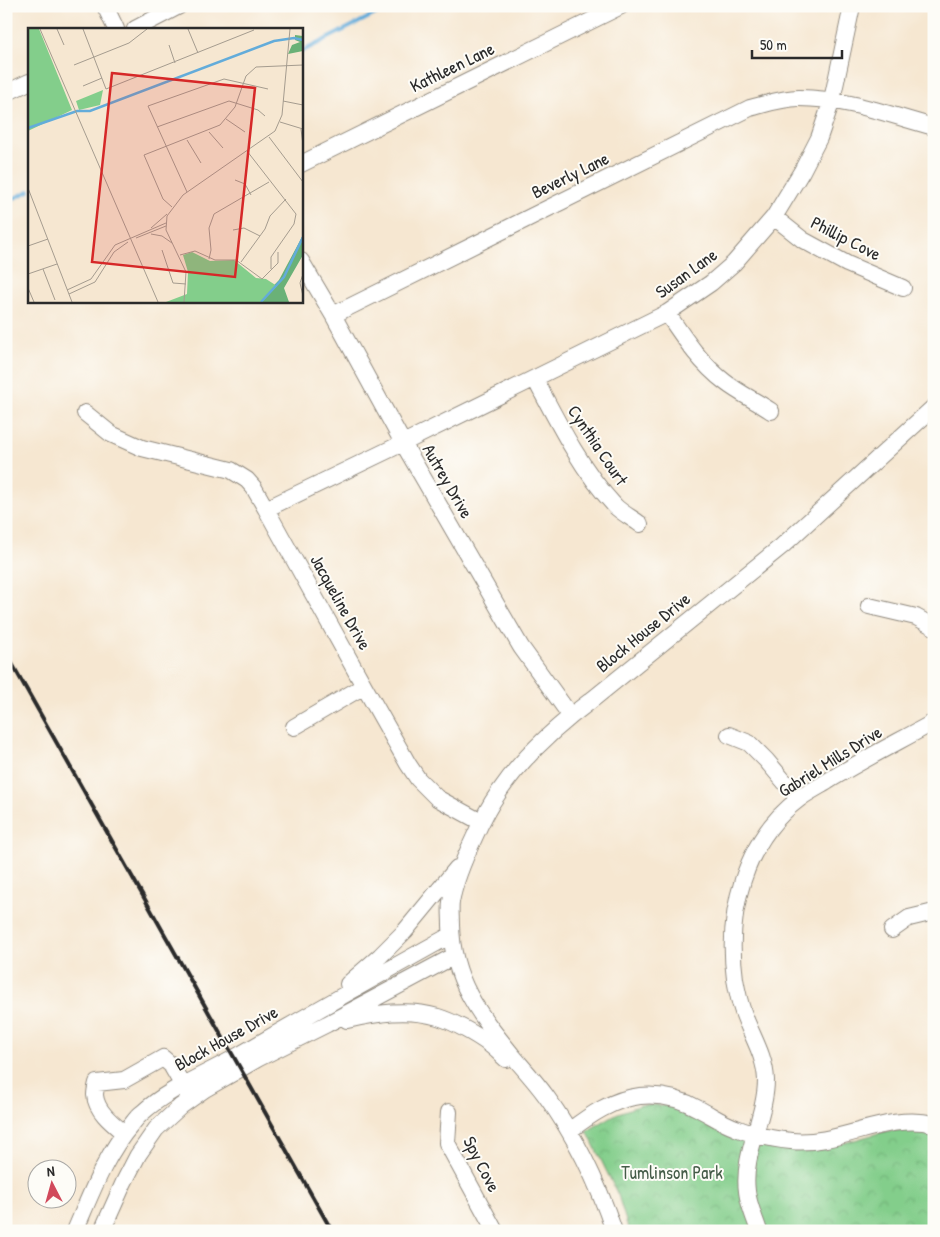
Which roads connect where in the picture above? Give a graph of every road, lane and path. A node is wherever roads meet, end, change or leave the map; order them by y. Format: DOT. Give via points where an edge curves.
graph roads {
  1 [pos="105,6"];
  2 [pos="179,6"];
  3 [pos="621,6"];
  4 [pos="852,6"];
  5 [pos="116,28"];
  6 [pos="137,28"];
  7 [pos="28,82"];
  8 [pos="6,93"];
  9 [pos="832,100"];
  10 [pos="934,127"];
  11 [pos="302,164"];
  12 [pos="774,217"];
  13 [pos="302,263"];
  14 [pos="903,288"];
  15 [pos="667,313"];
  16 [pos="333,315"];
  17 [pos="535,379"];
  18 [pos="771,411"];
  19 [pos="85,413"];
  20 [pos="932,413"];
  21 [pos="403,443"];
  22 [pos="266,509"];
  23 [pos="640,524"];
  24 [pos="869,606"];
  25 [pos="934,627"];
  26 [pos="364,686"];
  27 [pos="570,716"];
  28 [pos="934,722"];
  29 [pos="294,726"];
  30 [pos="729,735"];
  31 [pos="799,799"];
  32 [pos="481,822"];
  33 [pos="465,858"];
  34 [pos="934,912"];
  35 [pos="892,930"];
  36 [pos="451,935"];
  37 [pos="454,956"];
  38 [pos="312,1012"];
  39 [pos="327,1024"];
  40 [pos="186,1092"];
  41 [pos="546,1096"];
  42 [pos="449,1112"];
  43 [pos="934,1124"];
  44 [pos="569,1131"];
  45 [pos="124,1133"];
  46 [pos="756,1134"];
  47 [pos="88,1200"];
  48 [pos="111,1210"];
  49 [pos="75,1231"];
  50 [pos="102,1231"];
  51 [pos="494,1231"];
  52 [pos="614,1231"];
  53 [pos="759,1231"];
  1 -- 5 [label="street"];
  2 -- 6 [label="street"];
  3 -- 11 [label="street, Kathleen Lane"];
  4 -- 9 [label="street, Susan Lane"];
  7 -- 8 [label="street"];
  9 -- 10 [label="street, Beverly Lane"];
  9 -- 12 [label="street, Susan Lane" via="819,138"];
  9 -- 16 [label="street, Beverly Lane" via="778,100 750,108"];
  12 -- 14 [label="street, Phillip Cove" via="803,240"];
  12 -- 15 [label="street, Susan Lane" via="711,283"];
  13 -- 16 [label="street, Autrey Drive"];
  15 -- 17 [label="street, Susan Lane"];
  15 -- 18 [label="street" via="704,363 725,382"];
  16 -- 21 [label="street, Autrey Drive"];
  17 -- 21 [label="street, Susan Lane"];
  17 -- 23 [label="street, Cynthia Court" via="596,482 616,507"];
  19 -- 22 [label="street, Jacqueline Drive" via="111,434 142,448 231,470 247,480"];
  20 -- 27 [label="street, Block House Drive" via="782,546"];
  21 -- 22 [label="street"];
  21 -- 27 [label="street, Autrey Drive" via="521,647"];
  22 -- 26 [label="street, Jacqueline Drive"];
  24 -- 25 [label="street" via="916,617"];
  26 -- 29 [label="street"];
  26 -- 32 [label="street, Jacqueline Drive" via="418,779 438,798"];
  27 -- 32 [label="street, Block House Drive" via="519,766"];
  28 -- 31 [label="street, Gabriel Mills Drive"];
  30 -- 31 [label="street" via="748,743"];
  31 -- 46 [label="street, Gabriel Mills Drive" via="773,823 748,864 734,915 732,937 736,988 762,1057 766,1079"];
  32 -- 33 [label="street, Block House Drive"];
  33 -- 36 [label="street, Block House Drive" via="450,904"];
  33 -- 38 [label="street" via="405,932 357,977"];
  34 -- 35 [label="street" via="909,918"];
  36 -- 37 [label="street, Block House Drive"];
  36 -- 38 [label="street, Block House Drive"];
  37 -- 39 [label="street, Block House Drive"];
  37 -- 41 [label="street, Block House Drive" via="470,997"];
  38 -- 40 [label="street, Block House Drive" via="234,1058"];
  39 -- 40 [label="street, Block House Drive" via="205,1089"];
  39 -- 41 [label="street" via="398,1012 439,1017 488,1044"];
  40 -- 45 [label="street, Block House Drive" via="168,1094 141,1113"];
  40 -- 45 [label="street" via="171,1065 163,1058 124,1080 97,1083 96,1102"];
  40 -- 48 [label="street, Block House Drive" via="138,1155"];
  41 -- 44 [label="street, Block House Drive"];
  42 -- 51 [label="street, Spy Cove" via="447,1143"];
  43 -- 46 [label="street" via="894,1123 820,1141 792,1141"];
  44 -- 46 [label="street" via="610,1104 638,1096 661,1096 696,1107 720,1121"];
  44 -- 52 [label="street, Block House Drive" via="604,1200"];
  45 -- 47 [label="street, Block House Drive" via="106,1161"];
  46 -- 53 [label="street, Gabriel Mills Drive" via="749,1162 747,1191"];
  47 -- 48 [label="street"];
  47 -- 49 [label="street, Block House Drive"];
  48 -- 50 [label="street, Block House Drive"];
}
